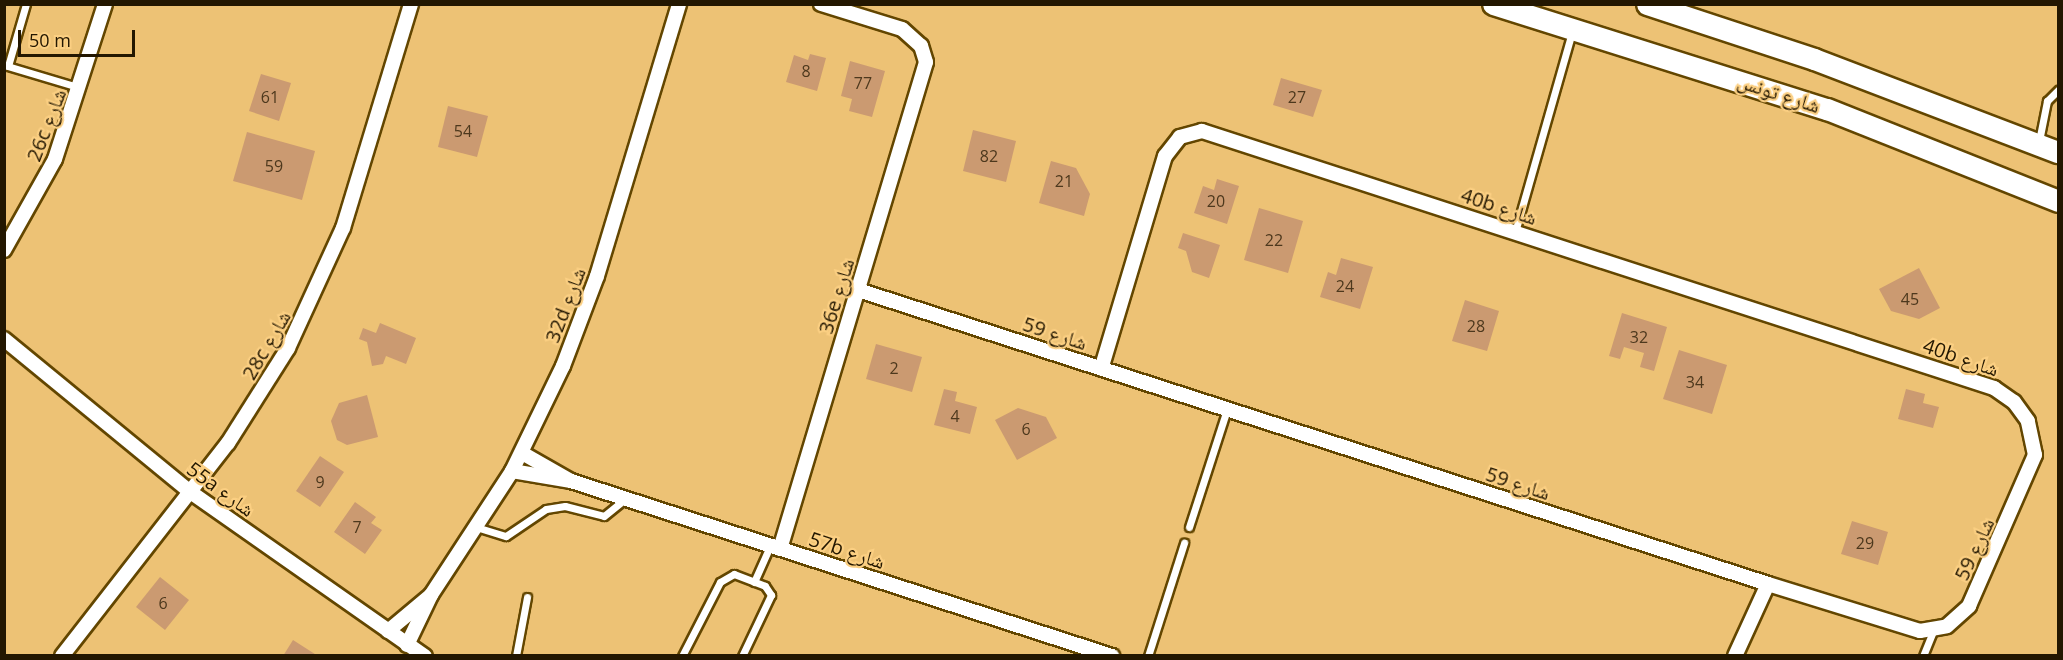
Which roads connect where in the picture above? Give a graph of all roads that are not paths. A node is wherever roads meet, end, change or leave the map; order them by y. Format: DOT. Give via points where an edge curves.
graph roads {
  1 [pos="26,4"];
  2 [pos="105,4"];
  3 [pos="411,4"];
  4 [pos="679,4"];
  5 [pos="820,4"];
  6 [pos="1493,4"];
  7 [pos="1647,4"];
  8 [pos="1573,29"];
  9 [pos="6,66"];
  10 [pos="80,88"];
  11 [pos="2058,90"];
  12 [pos="2039,144"];
  13 [pos="2058,152"];
  14 [pos="2058,201"];
  15 [pos="1515,232"];
  16 [pos="4,250"];
  17 [pos="858,291"];
  18 [pos="4,339"];
  19 [pos="1101,369"];
  20 [pos="1227,409"];
  21 [pos="2028,421"];
  22 [pos="522,453"];
  23 [pos="512,471"];
  24 [pos="571,482"];
  25 [pos="189,491"];
  26 [pos="625,499"];
  27 [pos="476,527"];
  28 [pos="1189,527"];
  29 [pos="1184,543"];
  30 [pos="775,547"];
  31 [pos="754,582"];
  32 [pos="1768,584"];
  33 [pos="431,595"];
  34 [pos="527,597"];
  35 [pos="388,631"];
  36 [pos="1934,631"];
  37 [pos="407,645"];
  38 [pos="1089,652"];
  39 [pos="1110,655"];
  40 [pos="62,656"];
  41 [pos="425,656"];
  42 [pos="516,656"];
  43 [pos="682,656"];
  44 [pos="742,656"];
  45 [pos="1148,656"];
  46 [pos="1735,656"];
  47 [pos="1923,656"];
  1 -- 9 [label="lane"];
  2 -- 10 [label="street, 26c شارع"];
  3 -- 25 [label="street, 28c شارع" via="344,228 322,280 269,380"];
  4 -- 22 [label="street, 32d شارع" via="597,276"];
  5 -- 17 [label="street, 36e شارع" via="902,29 925,54 924,77"];
  6 -- 8 [label="main road, شارع تونس"];
  7 -- 12 [label="main road" via="1814,58"];
  8 -- 14 [label="main road, شارع تونس" via="1827,109"];
  8 -- 15 [label="lane"];
  9 -- 10 [label="lane"];
  10 -- 16 [label="street, 26c شارع" via="55,159"];
  11 -- 12 [label="lane" via="2047,101"];
  12 -- 13 [label="main road"];
  15 -- 19 [label="street, 40b شارع" via="1210,132 1187,134 1166,156"];
  15 -- 21 [label="street, 40b شارع" via="1994,388 2014,402"];
  17 -- 19 [label="street, شارع 59"];
  17 -- 30 [label="street, 36e شارع"];
  18 -- 25 [label="street, 55a شارع"];
  19 -- 20 [label="street, شارع 59"];
  20 -- 28 [label="lane"];
  20 -- 32 [label="street, شارع 59"];
  21 -- 36 [label="street, شارع 59" via="2035,446 2031,471 1969,606 1953,622"];
  22 -- 23 [label="street, 32d شارع"];
  22 -- 24 [label="street, 57b شارع"];
  23 -- 24 [label="street, 57b شارع"];
  23 -- 27 [label="street, 32d شارع"];
  24 -- 26 [label="street, 57b شارع"];
  25 -- 35 [label="street, 55a شارع"];
  25 -- 40 [label="street, 28c شارع"];
  26 -- 27 [label="lane" via="604,516 565,506 546,509 506,536"];
  26 -- 30 [label="street, 57b شارع"];
  27 -- 33 [label="street, 32d شارع"];
  29 -- 45 [label="lane"];
  30 -- 31 [label="lane"];
  30 -- 38 [label="street, 57b شارع"];
  31 -- 43 [label="lane" via="734,574 723,577"];
  31 -- 44 [label="lane" via="768,590 771,601"];
  32 -- 36 [label="street, شارع 59" via="1906,628"];
  32 -- 46 [label="street"];
  33 -- 35 [label="street, 32d شارع"];
  33 -- 37 [label="street, 32d شارع"];
  34 -- 42 [label="lane"];
  35 -- 37 [label="street, 55a شارع"];
  36 -- 47 [label="lane"];
  37 -- 41 [label="street, 55a شارع"];
  38 -- 39 [label="street, 57b شارع"];
}
